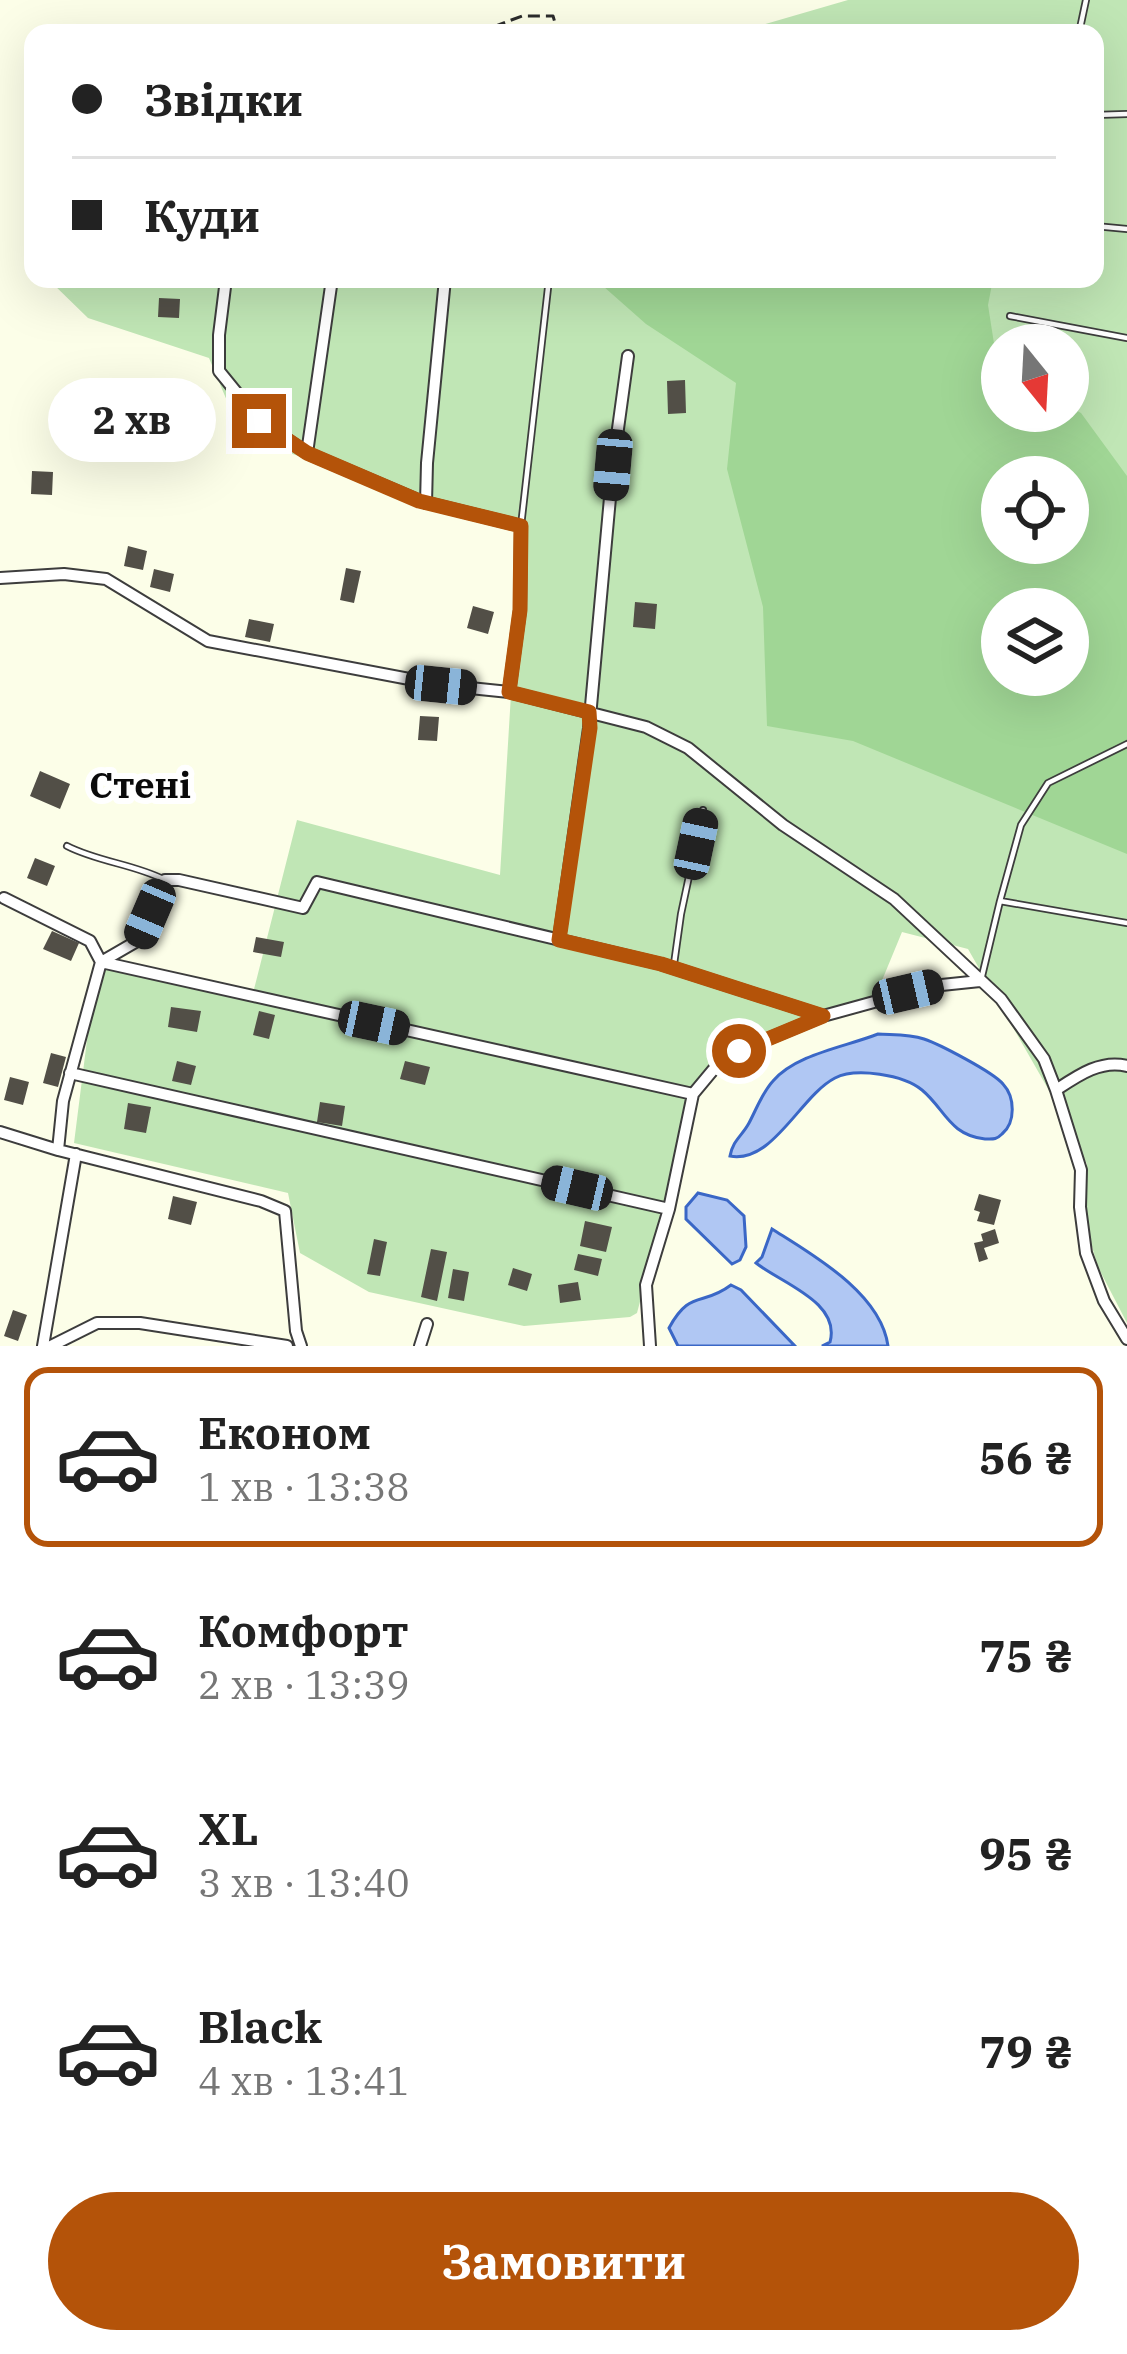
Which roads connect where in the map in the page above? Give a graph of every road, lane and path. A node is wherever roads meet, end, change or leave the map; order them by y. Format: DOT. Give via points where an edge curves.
graph roads {
  1 [pos="501,24"];
  2 [pos="555,24"];
  3 [pos="225,288"];
  4 [pos="331,288"];
  5 [pos="445,288"];
  6 [pos="548,288"];
  7 [pos="1010,316"];
  8 [pos="1127,338"];
  9 [pos="628,356"];
  10 [pos="307,453"];
  11 [pos="426,503"];
  12 [pos="521,526"];
  13 [pos="0,578"];
  14 [pos="509,692"];
  15 [pos="589,712"];
  16 [pos="1127,744"];
  17 [pos="704,810"];
  18 [pos="67,845"];
  19 [pos="165,880"];
  20 [pos="4,898"];
  21 [pos="1000,902"];
  22 [pos="1127,922"];
  23 [pos="559,940"];
  24 [pos="101,962"];
  25 [pos="674,969"];
  26 [pos="980,981"];
  27 [pos="823,1016"];
  28 [pos="1127,1066"];
  29 [pos="70,1073"];
  30 [pos="1056,1090"];
  31 [pos="693,1094"];
  32 [pos="0,1132"];
  33 [pos="58,1150"];
  34 [pos="76,1154"];
  35 [pos="669,1209"];
  36 [pos="428,1324"];
  37 [pos="1127,1339"];
  38 [pos="47,1346"];
  39 [pos="287,1346"];
  40 [pos="301,1346"];
  41 [pos="420,1346"];
  42 [pos="650,1346"];
  1 -- 2 [label="path" via="522,16 553,16"];
  3 -- 10 [label="street" via="219,371 259,421"];
  4 -- 10 [label="street"];
  5 -- 11 [label="street"];
  6 -- 12 [label="lane"];
  7 -- 8 [label="lane"];
  9 -- 15 [label="street"];
  10 -- 11 [label="street"];
  11 -- 12 [label="street"];
  12 -- 14 [label="street"];
  13 -- 14 [label="street" via="106,579 208,641"];
  14 -- 15 [label="street"];
  15 -- 23 [label="street"];
  15 -- 26 [label="street" via="688,748 894,899"];
  16 -- 21 [label="lane" via="1048,783 1021,825"];
  17 -- 25 [label="lane"];
  18 -- 19 [label="lane"];
  19 -- 23 [label="street" via="304,908 317,882"];
  19 -- 24 [label="street" via="139,940"];
  20 -- 24 [label="street" via="90,941"];
  21 -- 22 [label="lane"];
  21 -- 26 [label="lane"];
  23 -- 25 [label="street"];
  24 -- 29 [label="street"];
  24 -- 31 [label="street"];
  25 -- 27 [label="street"];
  26 -- 27 [label="street"];
  26 -- 30 [label="street" via="1044,1059"];
  27 -- 31 [label="street" via="739,1051"];
  28 -- 30 [label="street" via="1094,1068"];
  29 -- 33 [label="street"];
  29 -- 35 [label="street"];
  30 -- 37 [label="street" via="1081,1170 1085,1253"];
  31 -- 35 [label="street"];
  32 -- 33 [label="street"];
  33 -- 34 [label="street"];
  34 -- 38 [label="street"];
  34 -- 40 [label="street" via="285,1211"];
  35 -- 42 [label="street" via="646,1285"];
  36 -- 41 [label="street"];
  38 -- 39 [label="street" via="97,1322"];
}
